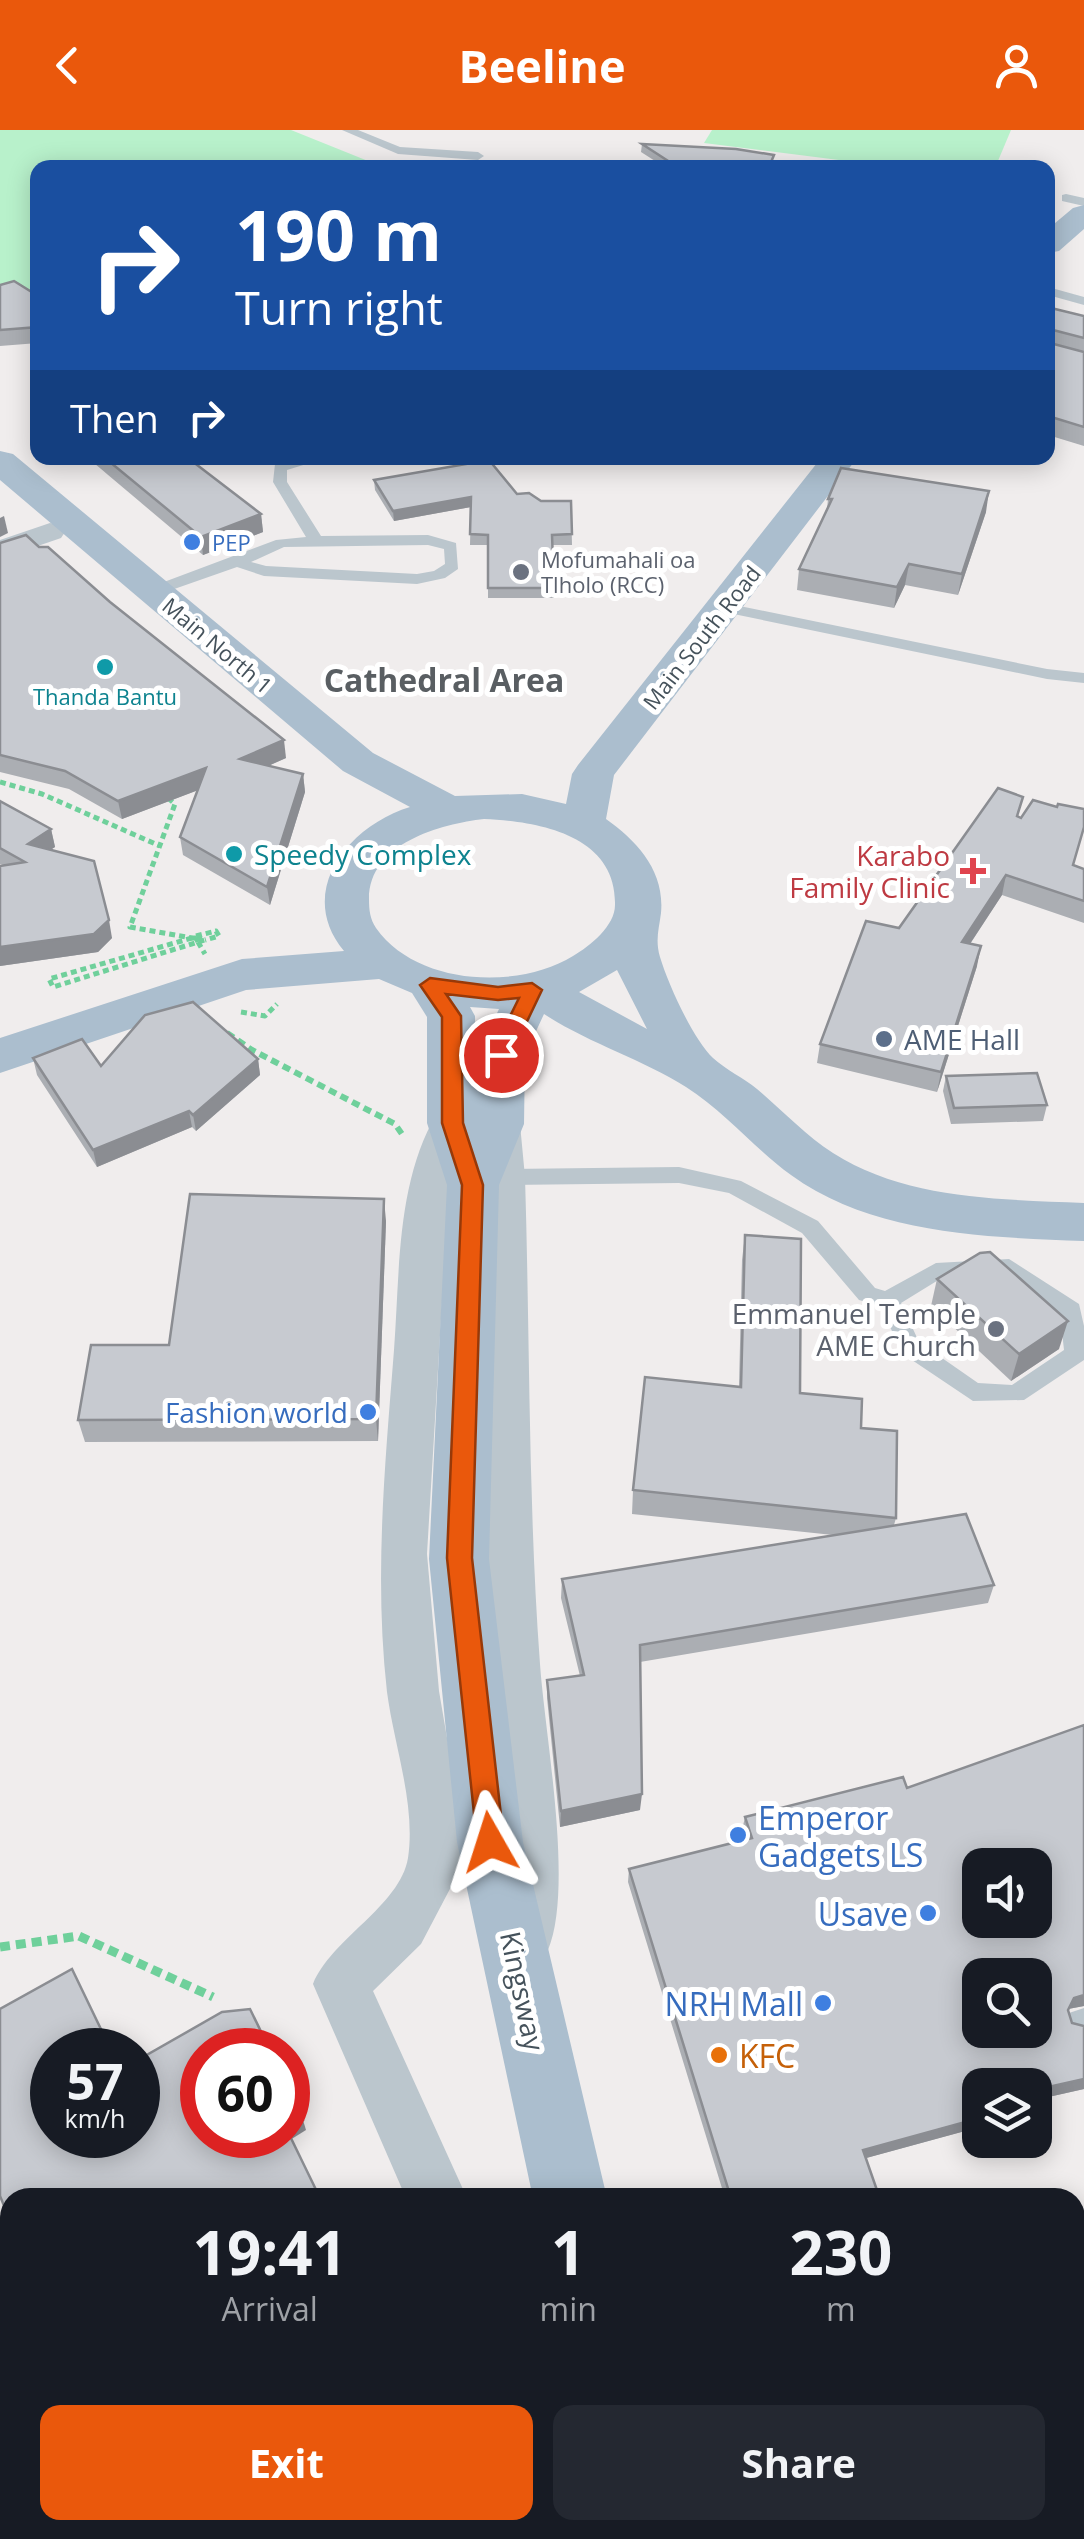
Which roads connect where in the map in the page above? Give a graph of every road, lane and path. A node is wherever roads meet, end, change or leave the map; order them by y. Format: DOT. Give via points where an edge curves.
graph roads {
  1 [pos="348,130"];
  2 [pos="391,130"];
  3 [pos="423,154"];
  4 [pos="478,156"];
  5 [pos="428,160"];
  6 [pos="1073,202"];
  7 [pos="1055,232"];
  8 [pos="1055,294"];
  9 [pos="1084,301"];
  10 [pos="0,462"];
  11 [pos="288,465"];
  12 [pos="795,465"];
  13 [pos="834,465"];
  14 [pos="0,490"];
  15 [pos="50,532"];
  16 [pos="316,541"];
  17 [pos="0,550"];
  18 [pos="237,562"];
  19 [pos="154,592"];
  20 [pos="725,608"];
  21 [pos="1084,678"];
  22 [pos="0,782"];
  23 [pos="161,791"];
  24 [pos="520,807"];
  25 [pos="449,810"];
  26 [pos="361,819"];
  27 [pos="584,825"];
  28 [pos="160,846"];
  29 [pos="347,898"];
  30 [pos="638,911"];
  31 [pos="194,937"];
  32 [pos="205,940"];
  33 [pos="140,960"];
  34 [pos="382,962"];
  35 [pos="430,985"];
  36 [pos="265,990"];
  37 [pos="543,994"];
  38 [pos="224,1031"];
  39 [pos="0,1056"];
  40 [pos="696,1069"];
  41 [pos="455,1133"];
  42 [pos="488,1181"];
  43 [pos="1084,1222"];
  44 [pos="888,1300"];
  45 [pos="0,1948"];
  46 [pos="213,1997"];
  47 [pos="433,2188"];
  48 [pos="568,2188"];
  1 -- 3 [label="lane"];
  2 -- 3 [label="lane"];
  3 -- 4 [label="lane"];
  3 -- 5 [label="lane"];
  6 -- 7 [label="main road"];
  8 -- 9 [label="lane"];
  10 -- 19 [label="main road, Main North 1"];
  11 -- 16 [label="lane" via="280,467 280,482"];
  12 -- 24 [label="main road, Main South Road" via="564,770"];
  13 -- 20 [label="main road, Main South Road"];
  14 -- 15 [label="main road, Main North 1"];
  15 -- 17 [label="street"];
  15 -- 26 [label="main road, Main North 1" via="327,769"];
  16 -- 18 [label="lane" via="282,543"];
  16 -- 18 [label="lane" via="428,540 451,546 453,566 417,578 264,571"];
  18 -- 19 [label="lane"];
  19 -- 25 [label="main road, Main North 1" via="358,762"];
  20 -- 21 [label="lane"];
  20 -- 27 [label="main road, Main South Road" via="593,774"];
  22 -- 28 [label="path"];
  23 -- 28 [label="path" via="175,804"];
  24 -- 25 [label="main road"];
  24 -- 27 [label="main road"];
  25 -- 26 [label="main road" via="420,818"];
  26 -- 29 [label="main road"];
  27 -- 30 [label="main road" via="617,848 636,878"];
  28 -- 32 [label="path" via="130,928"];
  29 -- 34 [label="main road" via="362,943"];
  29 -- 36 [label="main road"];
  30 -- 37 [label="main road" via="606,958"];
  30 -- 40 [label="main road" via="632,938 644,974"];
  31 -- 32 [label="path" via="216,931 219,936"];
  32 -- 33 [label="path"];
  34 -- 35 [label="main road"];
  34 -- 36 [label="main road"];
  35 -- 37 [label="main road"];
  35 -- 41 [label="main road, Kingsway" via="452,1016"];
  36 -- 39 [label="main road"];
  37 -- 40 [label="main road"];
  37 -- 41 [label="main road, Kingsway"];
  38 -- 41 [label="path" via="395,1124"];
  40 -- 43 [label="main road" via="732,1091 811,1163 854,1186 974,1217"];
  41 -- 42 [label="main road, Kingsway"];
  41 -- 47 [label="street" via="436,1157 426,1218 403,1554 435,1866 401,1924 341,1984"];
  42 -- 44 [label="lane" via="679,1175 734,1186 810,1227 867,1294"];
  42 -- 48 [label="main road, Kingsway" via="460,1558 490,1842"];
  44 -- 44 [label="lane" via="911,1348 973,1392 1016,1394 1076,1354 1071,1310 1009,1267 936,1271"];
  45 -- 46 [label="path" via="79,1936"];
}
